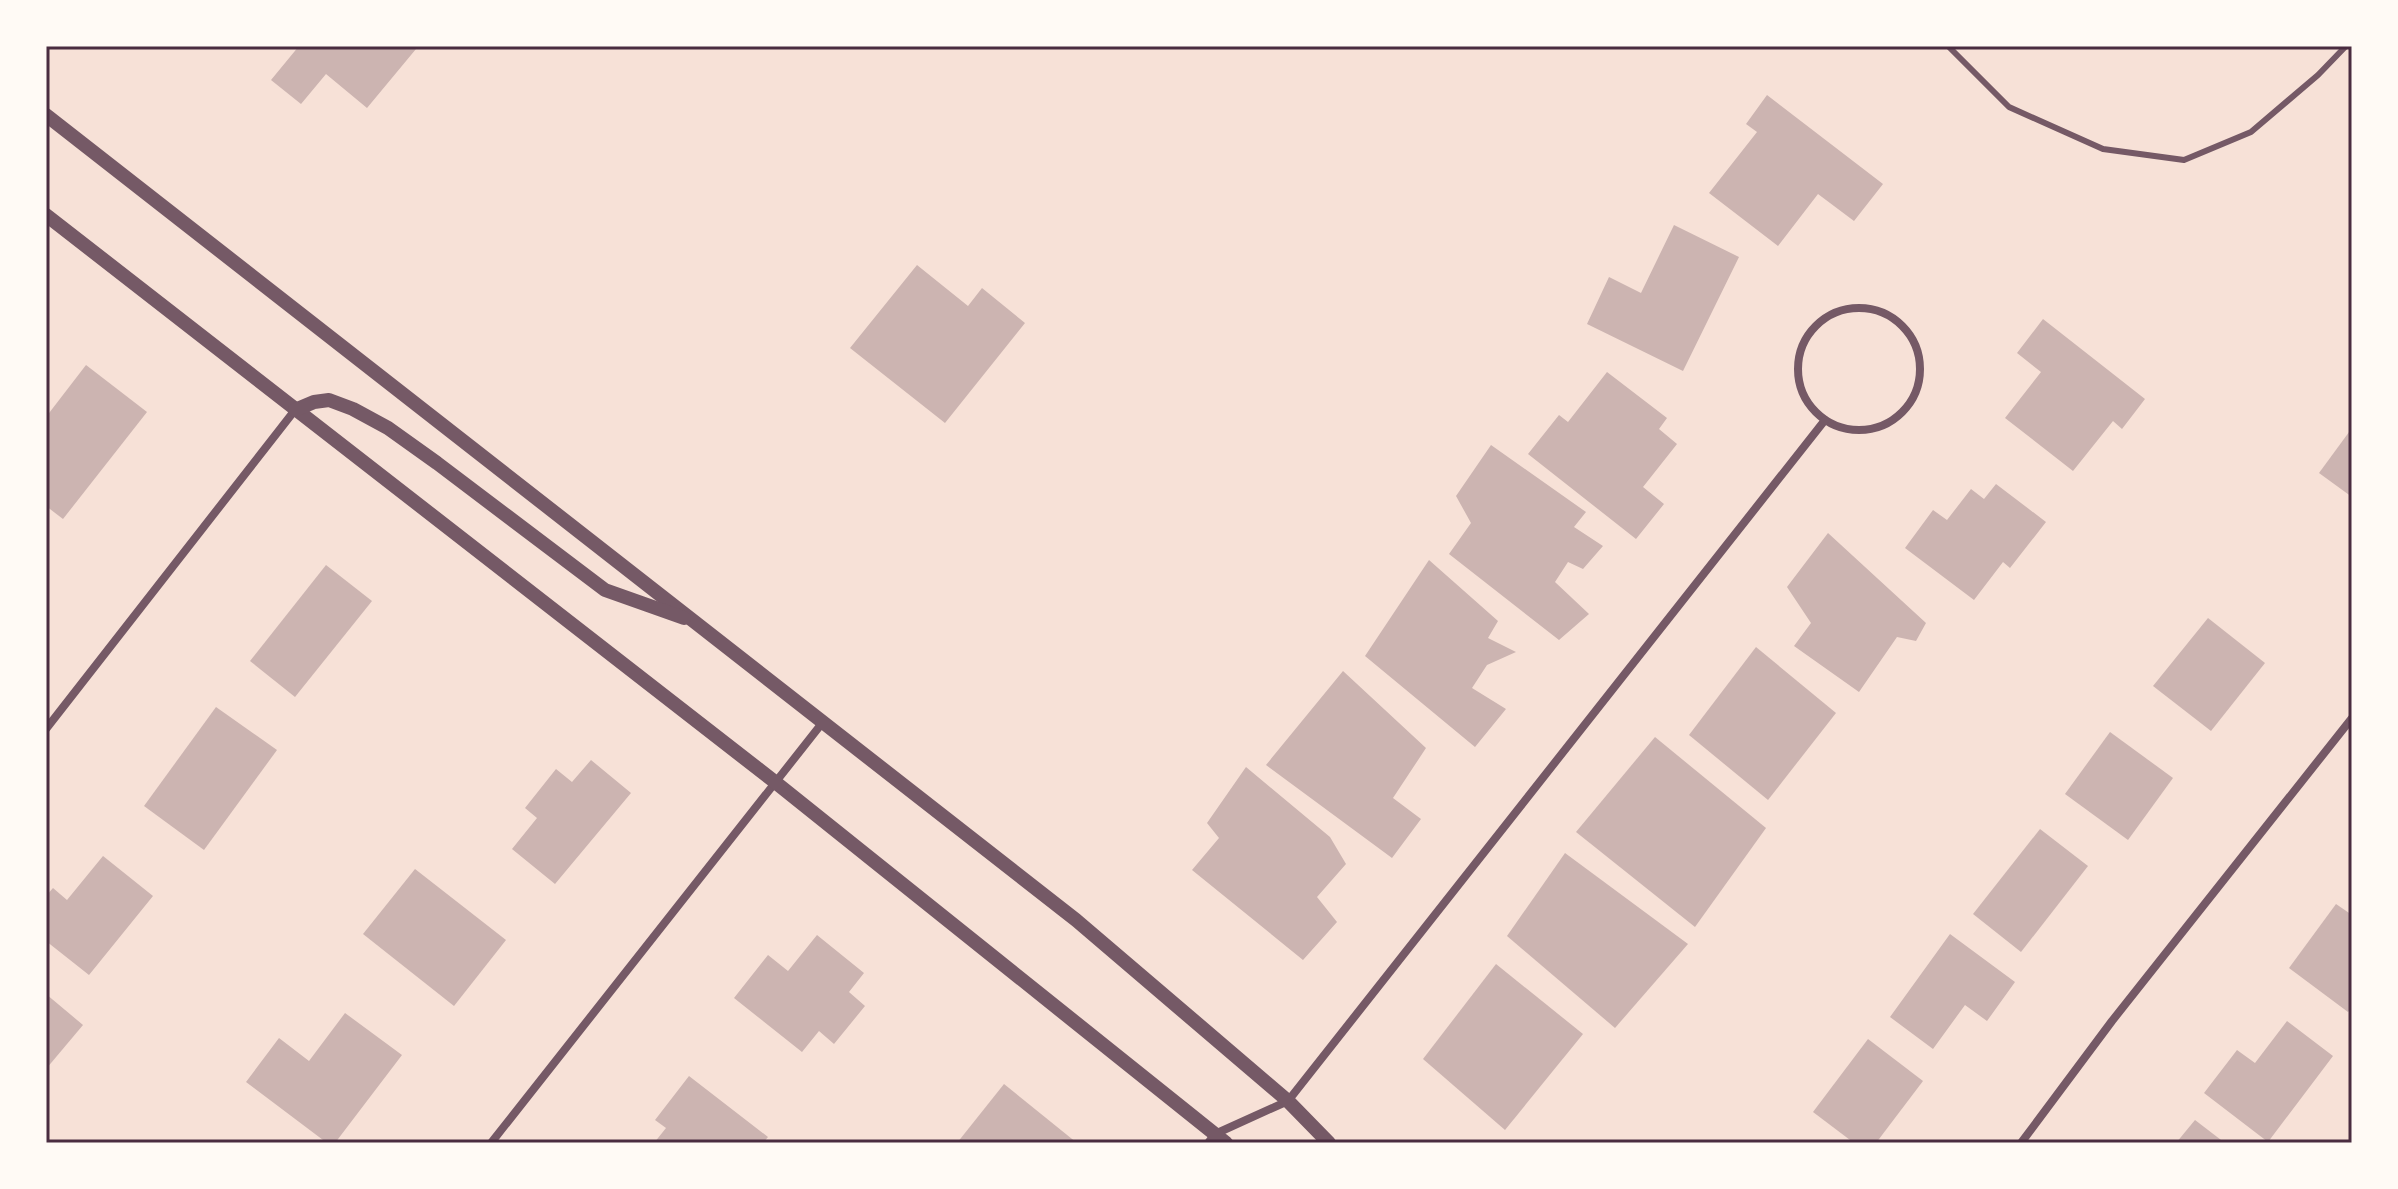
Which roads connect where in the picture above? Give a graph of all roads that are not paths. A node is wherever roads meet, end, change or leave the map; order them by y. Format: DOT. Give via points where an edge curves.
graph roads {
  1 [pos="1948,46"];
  2 [pos="2346,46"];
  3 [pos="46,115"];
  4 [pos="46,215"];
  5 [pos="295,410"];
  6 [pos="1825,420"];
  7 [pos="696,622"];
  8 [pos="2352,718"];
  9 [pos="823,722"];
  10 [pos="46,729"];
  11 [pos="775,782"];
  12 [pos="1288,1101"];
  13 [pos="1217,1140"];
  14 [pos="491,1143"];
  15 [pos="1329,1143"];
  16 [pos="2021,1143"];
  1 -- 2 [label="lane" via="2009,107 2103,149 2184,160 2251,132"];
  3 -- 7 [label="street"];
  4 -- 5 [label="street"];
  5 -- 7 [label="street" via="329,400 353,409 437,463 605,590"];
  5 -- 10 [label="street"];
  5 -- 11 [label="street"];
  6 -- 6 [label="street" via="1861,431 1882,427 1915,396 1918,352 1909,334 1887,314 1866,308 1843,310 1823,319 1809,334 1798,373 1803,394"];
  6 -- 12 [label="street"];
  7 -- 9 [label="street"];
  8 -- 16 [label="street"];
  9 -- 11 [label="street"];
  9 -- 12 [label="street" via="1076,920"];
  11 -- 13 [label="street"];
  11 -- 14 [label="street"];
  12 -- 13 [label="street"];
  12 -- 15 [label="street"];
}
